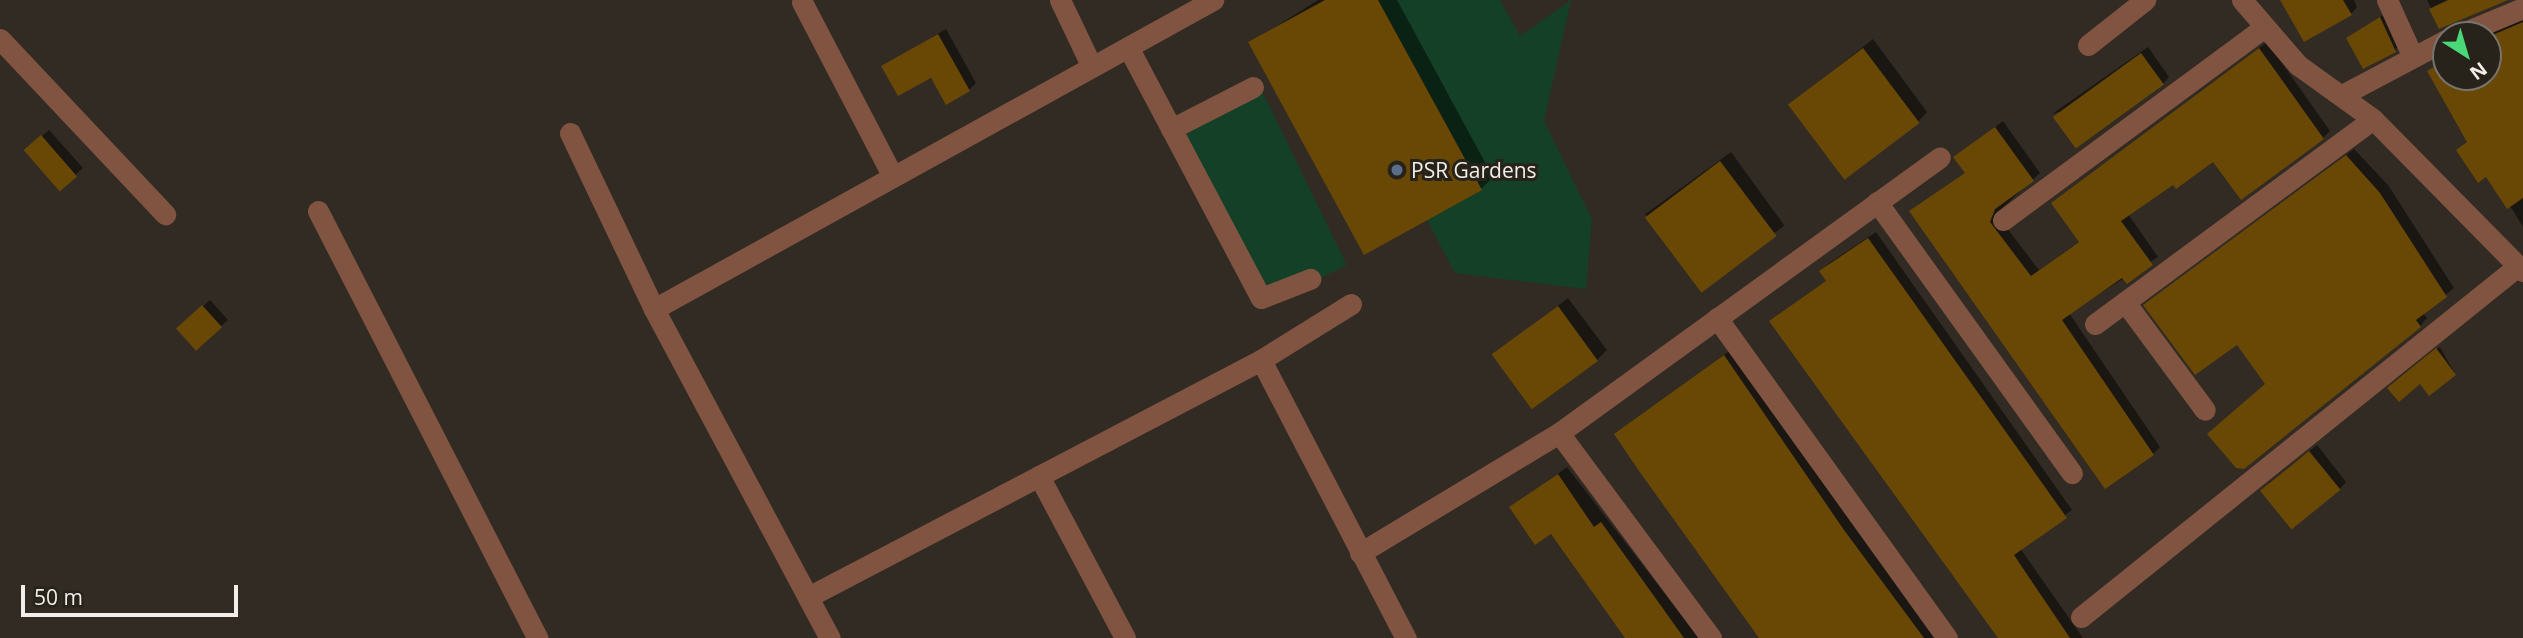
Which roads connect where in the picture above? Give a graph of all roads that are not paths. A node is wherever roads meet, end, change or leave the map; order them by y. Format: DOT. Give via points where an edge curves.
graph roads {
  1 [pos="1060,0"];
  2 [pos="1213,0"];
  3 [pos="2146,0"];
  4 [pos="2242,0"];
  5 [pos="2387,0"];
  6 [pos="802,2"];
  7 [pos="2523,8"];
  8 [pos="2492,21"];
  9 [pos="2262,29"];
  10 [pos="0,39"];
  11 [pos="2088,45"];
  12 [pos="2432,46"];
  13 [pos="1128,47"];
  14 [pos="2412,54"];
  15 [pos="1092,67"];
  16 [pos="1254,87"];
  17 [pos="2342,95"];
  18 [pos="2373,120"];
  19 [pos="1171,129"];
  20 [pos="570,133"];
  21 [pos="1940,157"];
  22 [pos="892,175"];
  23 [pos="1877,202"];
  24 [pos="318,211"];
  25 [pos="165,214"];
  26 [pos="2003,219"];
  27 [pos="2520,269"];
  28 [pos="1310,279"];
  29 [pos="2124,302"];
  30 [pos="1351,304"];
  31 [pos="654,309"];
  32 [pos="1717,318"];
  33 [pos="2095,324"];
  34 [pos="1261,359"];
  35 [pos="2205,410"];
  36 [pos="1559,433"];
  37 [pos="2072,473"];
  38 [pos="1039,476"];
  39 [pos="1360,553"];
  40 [pos="808,597"];
  41 [pos="2081,617"];
  42 [pos="537,638"];
  43 [pos="830,638"];
  44 [pos="1125,638"];
  45 [pos="1406,638"];
  46 [pos="1711,638"];
  47 [pos="1947,638"];
  1 -- 15 [label="street"];
  2 -- 13 [label="street"];
  3 -- 11 [label="street"];
  4 -- 9 [label="street"];
  5 -- 14 [label="street"];
  6 -- 22 [label="street"];
  7 -- 8 [label="street"];
  9 -- 17 [label="street"];
  9 -- 26 [label="street"];
  10 -- 25 [label="street"];
  12 -- 14 [label="street"];
  13 -- 15 [label="street"];
  13 -- 19 [label="street"];
  14 -- 17 [label="street"];
  15 -- 22 [label="street"];
  16 -- 19 [label="street"];
  17 -- 18 [label="street"];
  18 -- 27 [label="street"];
  18 -- 29 [label="street"];
  19 -- 28 [label="street" via="1261,298"];
  20 -- 31 [label="street"];
  21 -- 23 [label="street"];
  22 -- 31 [label="street"];
  23 -- 32 [label="street"];
  23 -- 37 [label="street"];
  24 -- 42 [label="street"];
  27 -- 41 [label="street"];
  29 -- 33 [label="street"];
  29 -- 35 [label="street"];
  30 -- 34 [label="street"];
  31 -- 40 [label="street"];
  32 -- 36 [label="street"];
  32 -- 47 [label="street"];
  34 -- 38 [label="street"];
  34 -- 39 [label="street"];
  36 -- 39 [label="street"];
  36 -- 46 [label="street"];
  38 -- 40 [label="street"];
  38 -- 44 [label="street"];
  39 -- 45 [label="street"];
  40 -- 43 [label="street"];
}
